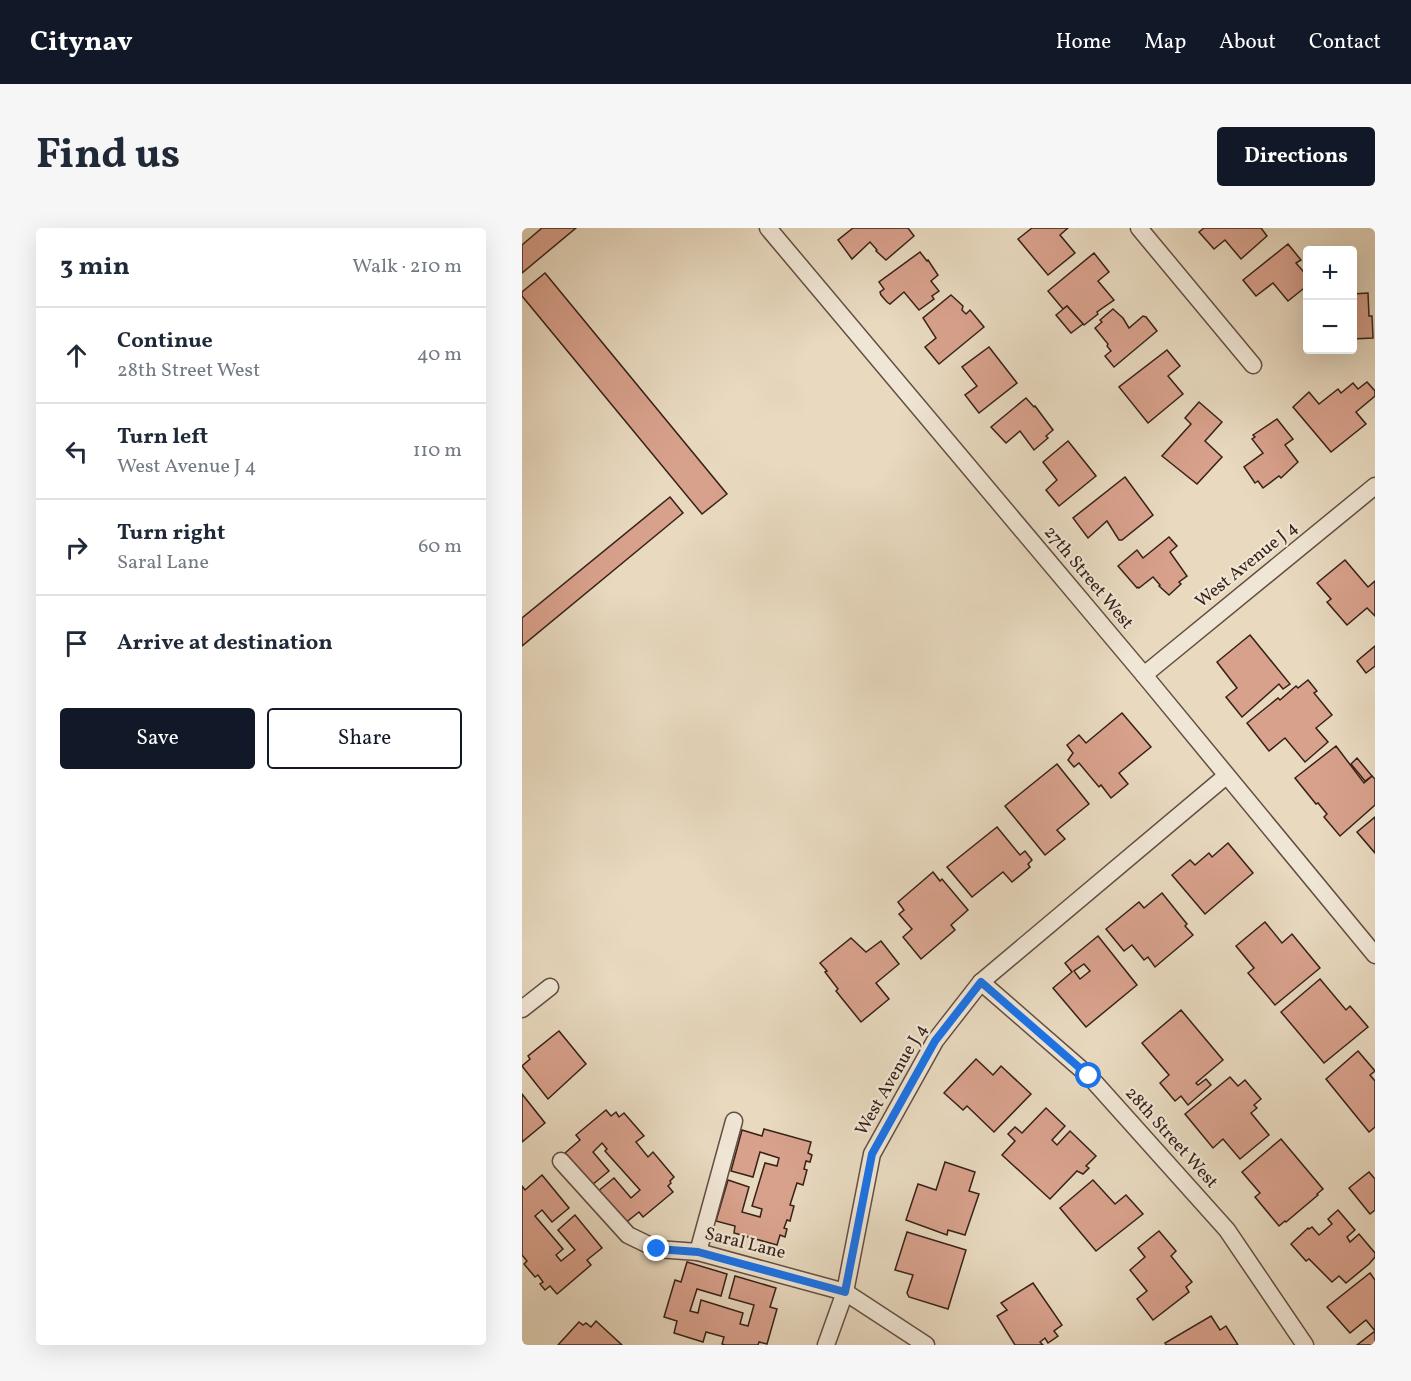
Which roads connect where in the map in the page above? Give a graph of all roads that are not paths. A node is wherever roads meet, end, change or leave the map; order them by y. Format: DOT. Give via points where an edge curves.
graph roads {
  1 [pos="768,228"];
  2 [pos="1139,228"];
  3 [pos="1253,365"];
  4 [pos="1374,490"];
  5 [pos="1144,675"];
  6 [pos="1226,776"];
  7 [pos="1375,955"];
  8 [pos="981,982"];
  9 [pos="550,987"];
  10 [pos="522,1009"];
  11 [pos="734,1121"];
  12 [pos="561,1161"];
  13 [pos="698,1252"];
  14 [pos="845,1292"];
  15 [pos="826,1345"];
  16 [pos="926,1345"];
  17 [pos="1305,1345"];
  1 -- 5 [label="street, 27th Street West"];
  2 -- 3 [label="street"];
  4 -- 5 [label="street, West Avenue J 4"];
  5 -- 6 [label="street, 27th Street West"];
  6 -- 7 [label="street, 27th Street West"];
  6 -- 8 [label="street, West Avenue J 4"];
  8 -- 14 [label="street, West Avenue J 4" via="935,1041 872,1154"];
  8 -- 17 [label="street, 28th Street West" via="1089,1076 1220,1221"];
  9 -- 10 [label="street"];
  11 -- 13 [label="street"];
  12 -- 13 [label="street, Saral Lane" via="628,1235 657,1249"];
  13 -- 14 [label="street, Saral Lane"];
  14 -- 15 [label="street, West Avenue J 4"];
  14 -- 16 [label="street, Saral Lane"];
}
